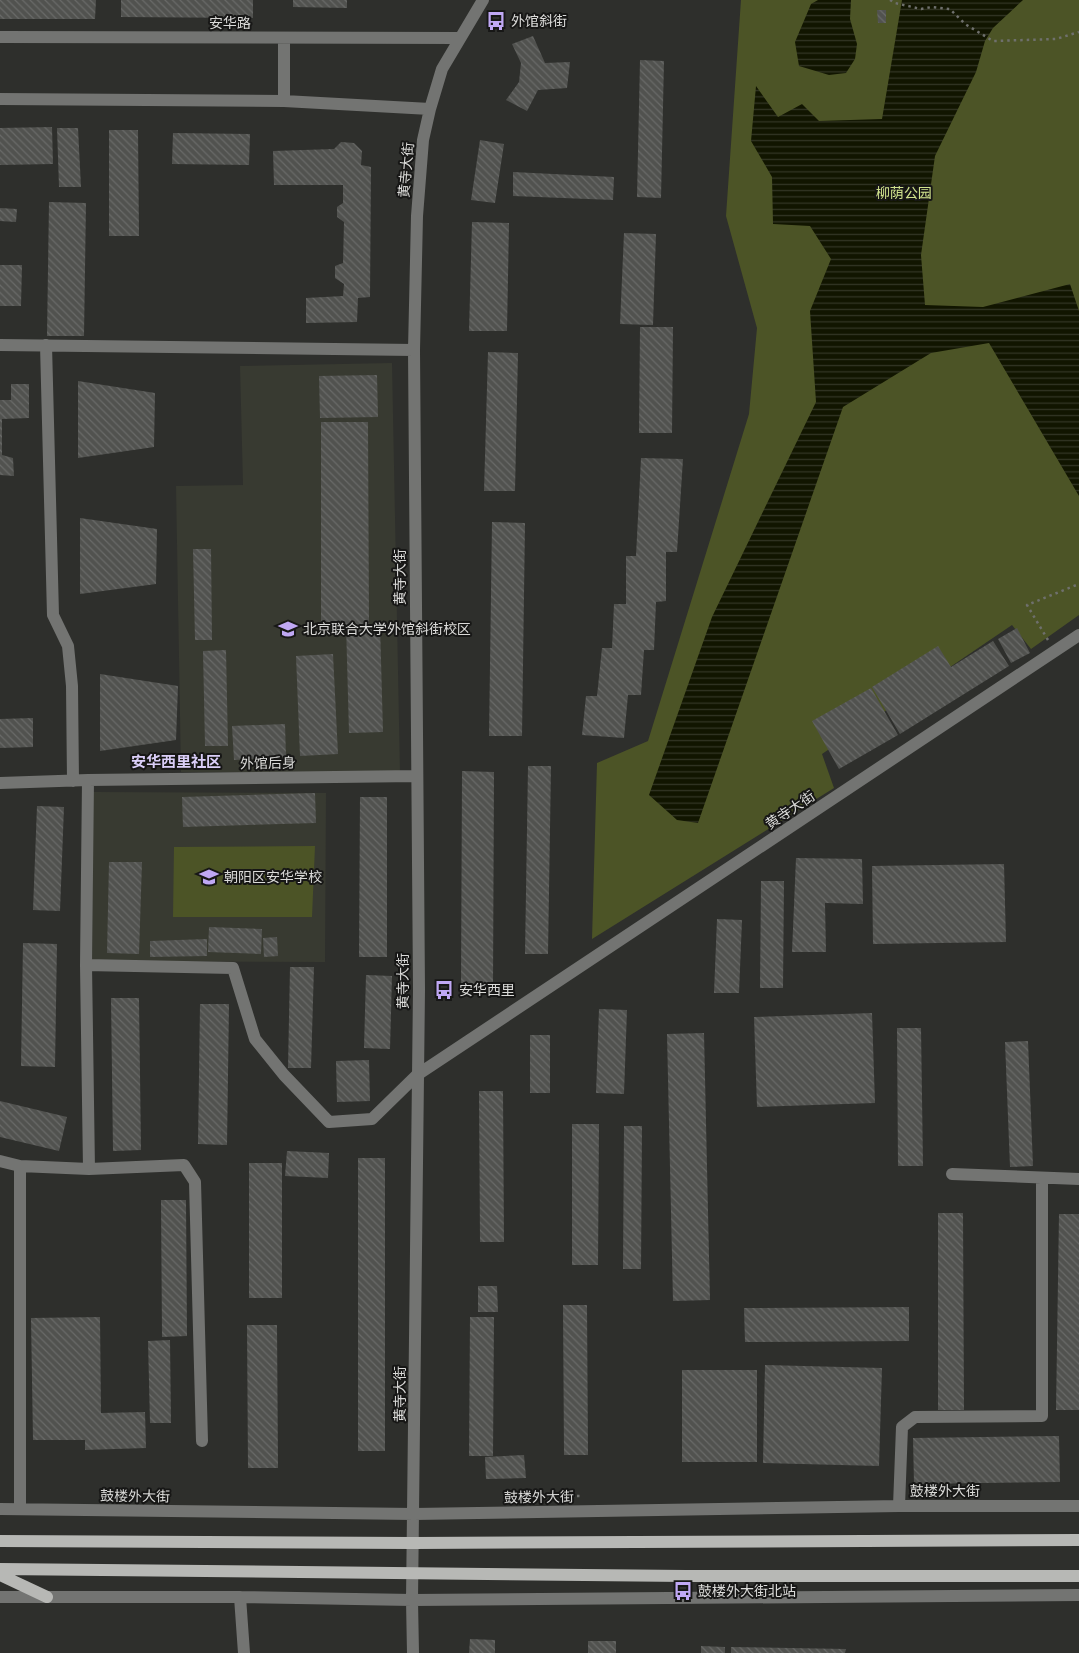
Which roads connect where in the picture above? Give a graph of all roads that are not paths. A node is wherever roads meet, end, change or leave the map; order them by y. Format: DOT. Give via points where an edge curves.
graph roads {
  1 [pos="484,0"];
  2 [pos="0,37"];
  3 [pos="284,38"];
  4 [pos="460,38"];
  5 [pos="0,99"];
  6 [pos="284,101"];
  7 [pos="430,109"];
  8 [pos="0,345"];
  9 [pos="46,345"];
  10 [pos="414,350"];
  11 [pos="1079,635"];
  12 [pos="416,776"];
  13 [pos="88,780"];
  14 [pos="73,781"];
  15 [pos="0,783"];
  16 [pos="86,965"];
  17 [pos="417,1075"];
  18 [pos="0,1160"];
  19 [pos="20,1166"];
  20 [pos="88,1169"];
  21 [pos="952,1174"];
  22 [pos="1042,1178"];
  23 [pos="1079,1179"];
  24 [pos="202,1441"];
  25 [pos="899,1506"];
  26 [pos="1079,1506"];
  27 [pos="0,1509"];
  28 [pos="20,1509"];
  29 [pos="414,1514"];
  30 [pos="1079,1540"];
  31 [pos="0,1541"];
  32 [pos="413,1543"];
  33 [pos="0,1569"];
  34 [pos="412,1574"];
  35 [pos="0,1575"];
  36 [pos="1079,1576"];
  37 [pos="1079,1595"];
  38 [pos="47,1597"];
  39 [pos="240,1597"];
  40 [pos="0,1598"];
  41 [pos="412,1600"];
  42 [pos="244,1653"];
  43 [pos="413,1653"];
  1 -- 4 [label="street"];
  2 -- 3 [label="street, 安华路"];
  3 -- 4 [label="street, 安华路"];
  3 -- 6 [label="street"];
  4 -- 7 [label="street, 黄寺大街" via="442,69"];
  5 -- 6 [label="street"];
  6 -- 7 [label="street"];
  7 -- 10 [label="street, 黄寺大街" via="423,140 417,216"];
  8 -- 9 [label="street"];
  9 -- 10 [label="street"];
  9 -- 14 [label="street" via="53,615 68,646 72,686"];
  10 -- 12 [label="street, 黄寺大街"];
  11 -- 17 [label="street, 黄寺大街"];
  12 -- 13 [label="street, 外馆后身"];
  12 -- 17 [label="street, 黄寺大街"];
  13 -- 14 [label="street, 外馆后身"];
  13 -- 16 [label="street"];
  14 -- 15 [label="street, 外馆后身"];
  16 -- 17 [label="street, 黄寺大街" via="233,968 255,1039 329,1122 372,1119"];
  16 -- 20 [label="street"];
  17 -- 29 [label="street, 黄寺大街"];
  18 -- 19 [label="street"];
  19 -- 20 [label="street"];
  19 -- 28 [label="street"];
  20 -- 24 [label="street" via="184,1165 195,1182"];
  21 -- 22 [label="street"];
  22 -- 23 [label="street"];
  22 -- 25 [label="street" via="1042,1416 914,1417 902,1428"];
  25 -- 26 [label="street, 鼓楼外大街"];
  25 -- 29 [label="street, 鼓楼外大街"];
  27 -- 28 [label="street, 鼓楼外大街"];
  28 -- 29 [label="street, 鼓楼外大街"];
  29 -- 32 [label="street, 黄寺大街"];
  30 -- 32 [label="main road"];
  31 -- 32 [label="main road"];
  32 -- 34 [label="street, 黄寺大街"];
  33 -- 34 [label="main road"];
  34 -- 36 [label="main road"];
  34 -- 41 [label="street, 黄寺大街"];
  35 -- 38 [label="main road"];
  37 -- 41 [label="street"];
  38 -- 39 [label="street"];
  38 -- 40 [label="street"];
  39 -- 41 [label="street"];
  39 -- 42 [label="street"];
  41 -- 43 [label="street, 黄寺大街"];
}
